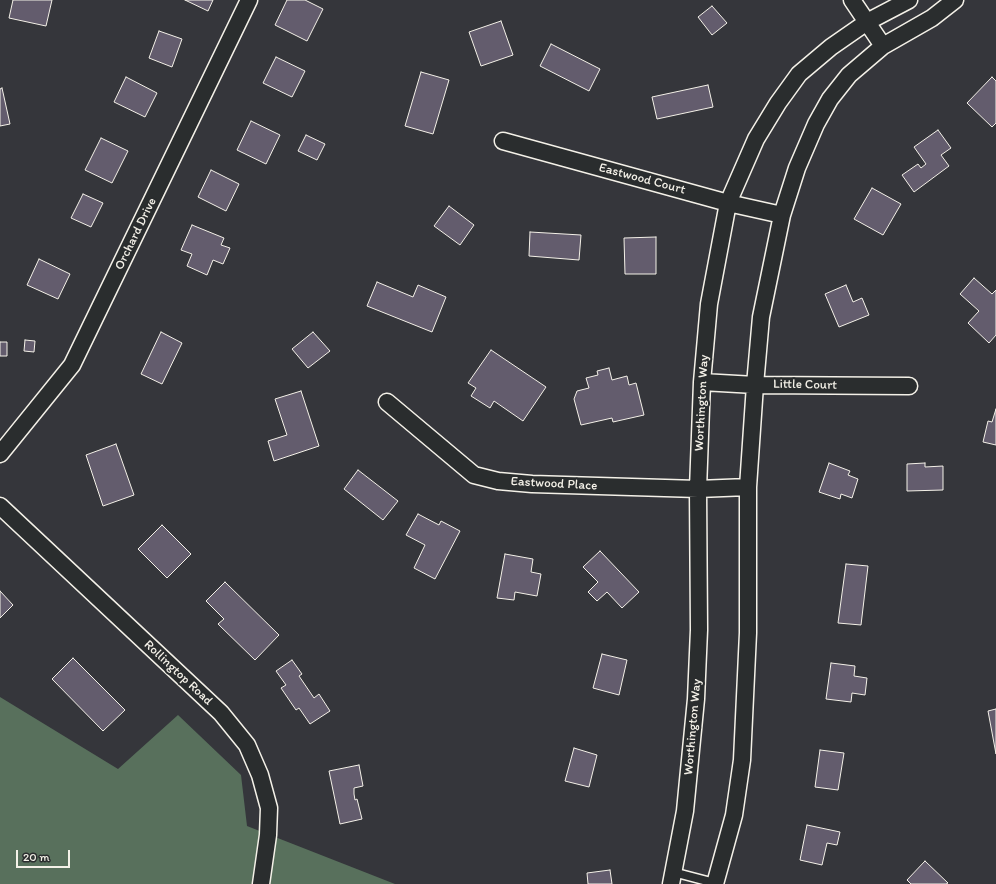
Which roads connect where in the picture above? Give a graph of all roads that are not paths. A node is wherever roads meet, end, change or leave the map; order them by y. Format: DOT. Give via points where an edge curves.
graph roads {
  1 [pos="249,0"];
  2 [pos="852,0"];
  3 [pos="909,0"];
  4 [pos="955,0"];
  5 [pos="867,22"];
  6 [pos="883,46"];
  7 [pos="503,141"];
  8 [pos="728,203"];
  9 [pos="782,215"];
  10 [pos="702,382"];
  11 [pos="755,385"];
  12 [pos="909,386"];
  13 [pos="387,402"];
  14 [pos="0,454"];
  15 [pos="748,487"];
  16 [pos="698,489"];
  17 [pos="0,506"];
  18 [pos="672,878"];
  19 [pos="715,883"];
  20 [pos="261,884"];
  1 -- 14 [label="street, Orchard Drive" via="72,365"];
  2 -- 5 [label="street"];
  3 -- 5 [label="street, Worthington Way"];
  4 -- 6 [label="street" via="932,18"];
  5 -- 6 [label="street"];
  5 -- 8 [label="street, Worthington Way" via="831,46 799,74 756,139"];
  6 -- 9 [label="street" via="849,75 830,99 797,168"];
  7 -- 8 [label="street, Eastwood Court"];
  8 -- 9 [label="street, Eastwood Court"];
  8 -- 10 [label="street, Worthington Way" via="709,304"];
  9 -- 11 [label="street" via="761,317"];
  10 -- 11 [label="street, Little Court"];
  10 -- 16 [label="street, Worthington Way"];
  11 -- 12 [label="street, Little Court"];
  11 -- 15 [label="street"];
  13 -- 16 [label="street, Eastwood Place" via="474,475 498,481 532,484"];
  15 -- 16 [label="street, Eastwood Place"];
  15 -- 19 [label="street" via="748,633 742,760 734,815"];
  16 -- 18 [label="street, Worthington Way" via="699,630 696,699 685,811"];
  17 -- 20 [label="street, Rollingtop Road" via="221,713 246,744 260,775 269,808"];
  18 -- 19 [label="lane"];
}
